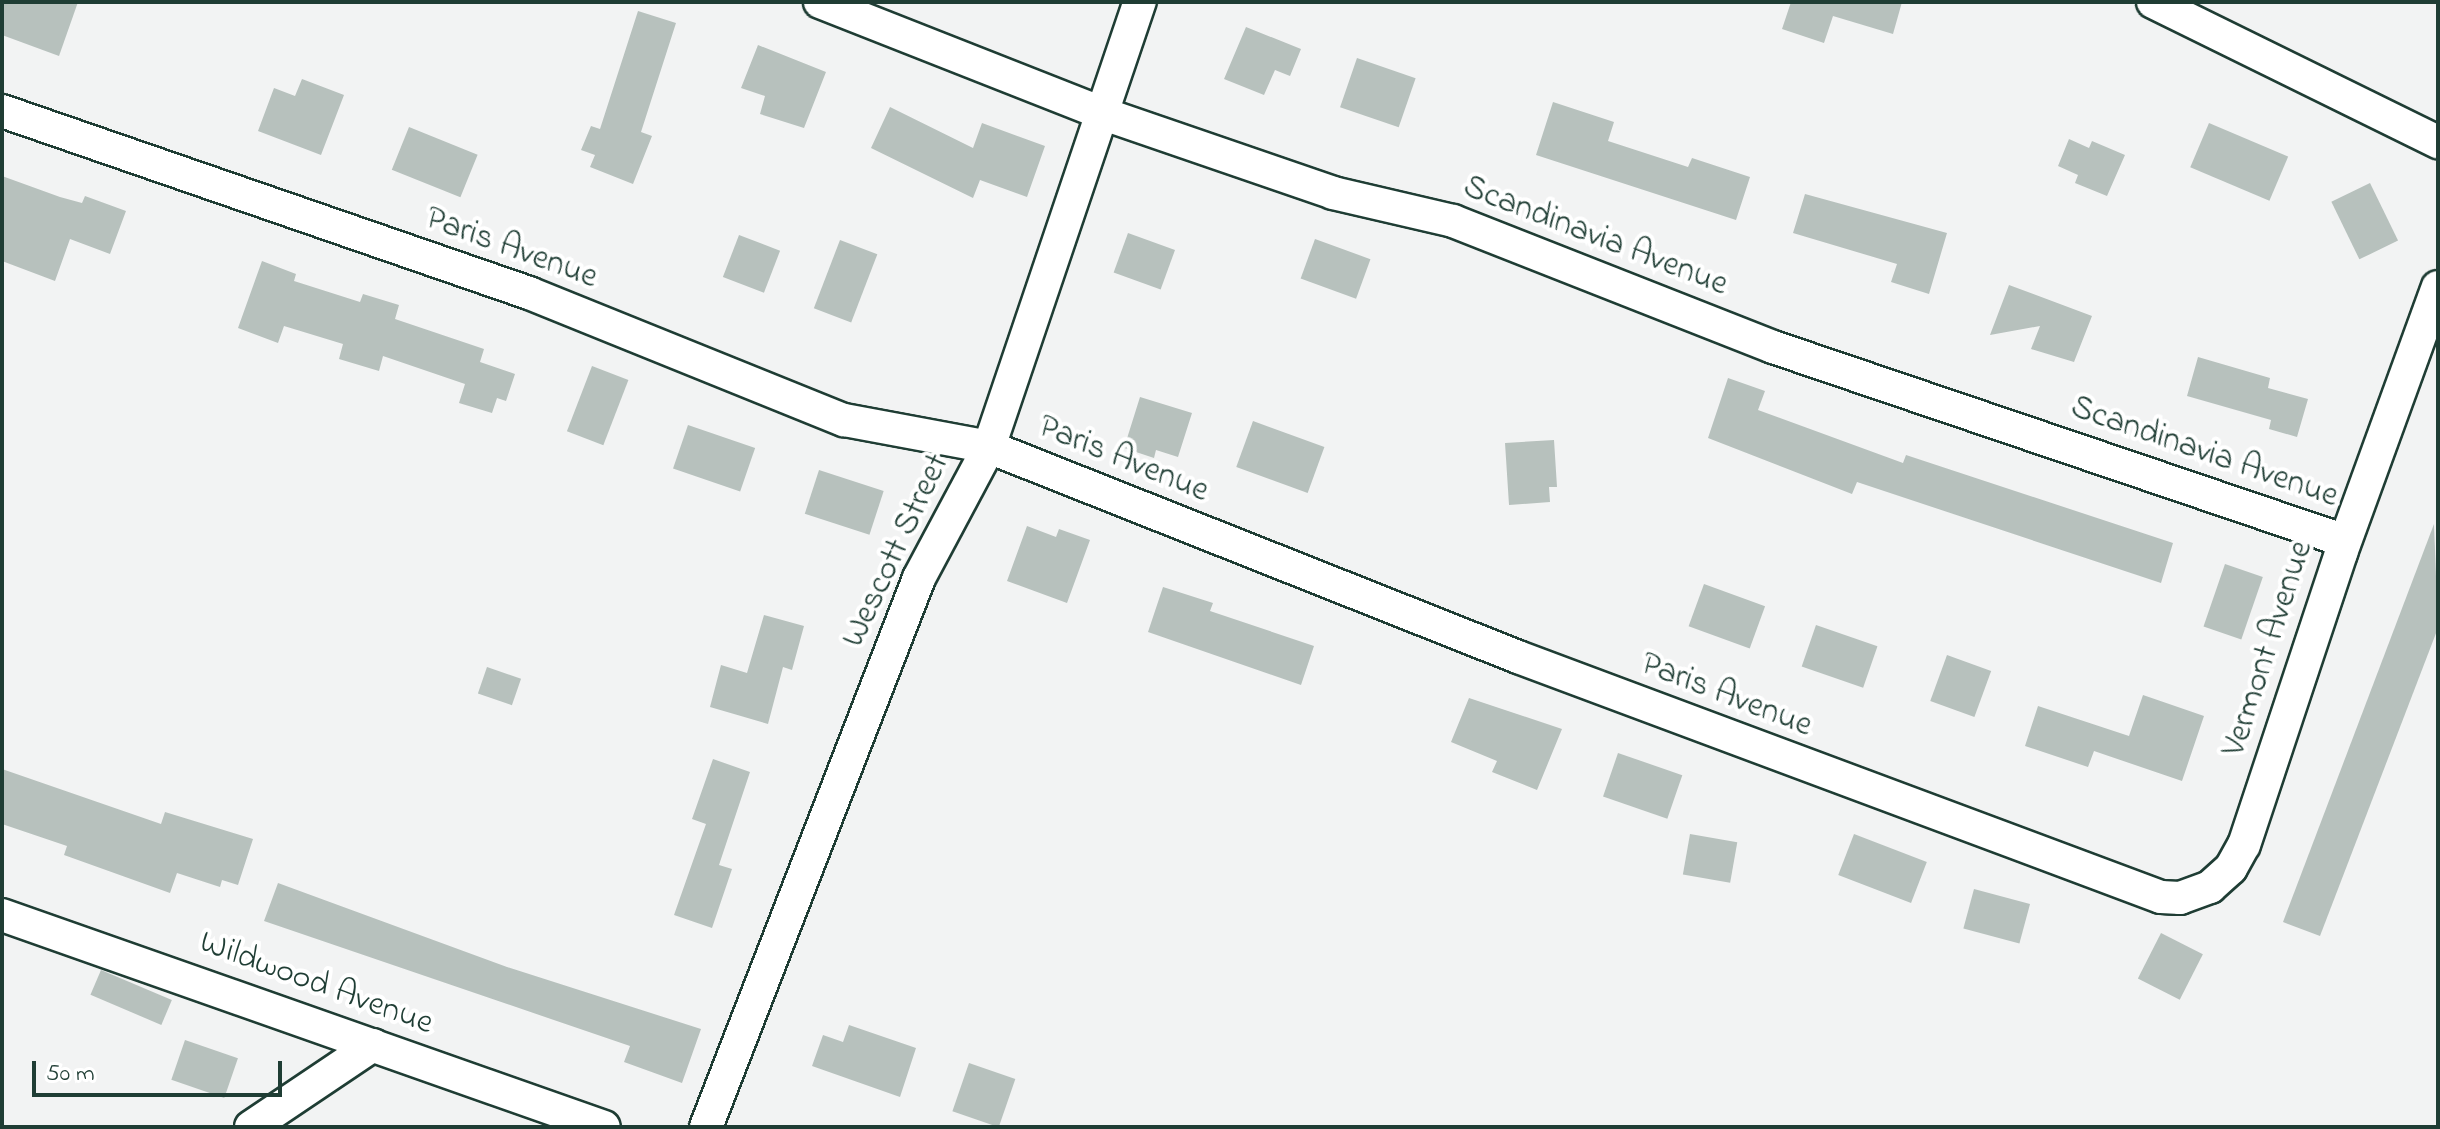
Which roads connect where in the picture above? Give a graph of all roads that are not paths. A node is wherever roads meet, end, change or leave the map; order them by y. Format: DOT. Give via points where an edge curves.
graph roads {
  1 [pos="820,2"];
  2 [pos="1140,2"];
  3 [pos="2153,2"];
  4 [pos="2,111"];
  5 [pos="1104,114"];
  6 [pos="2438,142"];
  7 [pos="2438,287"];
  8 [pos="989,447"];
  9 [pos="2345,541"];
  10 [pos="2206,889"];
  11 [pos="2,915"];
  12 [pos="373,1045"];
  13 [pos="251,1127"];
  14 [pos="604,1127"];
  15 [pos="706,1127"];
  1 -- 5 [label="street, Scandinavia Avenue"];
  2 -- 5 [label="street, Wescott Street"];
  3 -- 6 [label="street"];
  4 -- 8 [label="street, Paris Avenue" via="529,293 844,420"];
  5 -- 8 [label="street, Wescott Street"];
  5 -- 9 [label="street, Scandinavia Avenue" via="1333,193 1453,221 1773,347"];
  7 -- 9 [label="street, Vermont Avenue"];
  8 -- 10 [label="street, Paris Avenue" via="1518,657 2123,886 2180,898"];
  8 -- 15 [label="street, Wescott Street" via="919,578"];
  9 -- 10 [label="street, Vermont Avenue" via="2244,845 2222,878"];
  11 -- 12 [label="street, Wildwood Avenue"];
  12 -- 13 [label="street"];
  12 -- 14 [label="street, Wildwood Avenue"];
}
